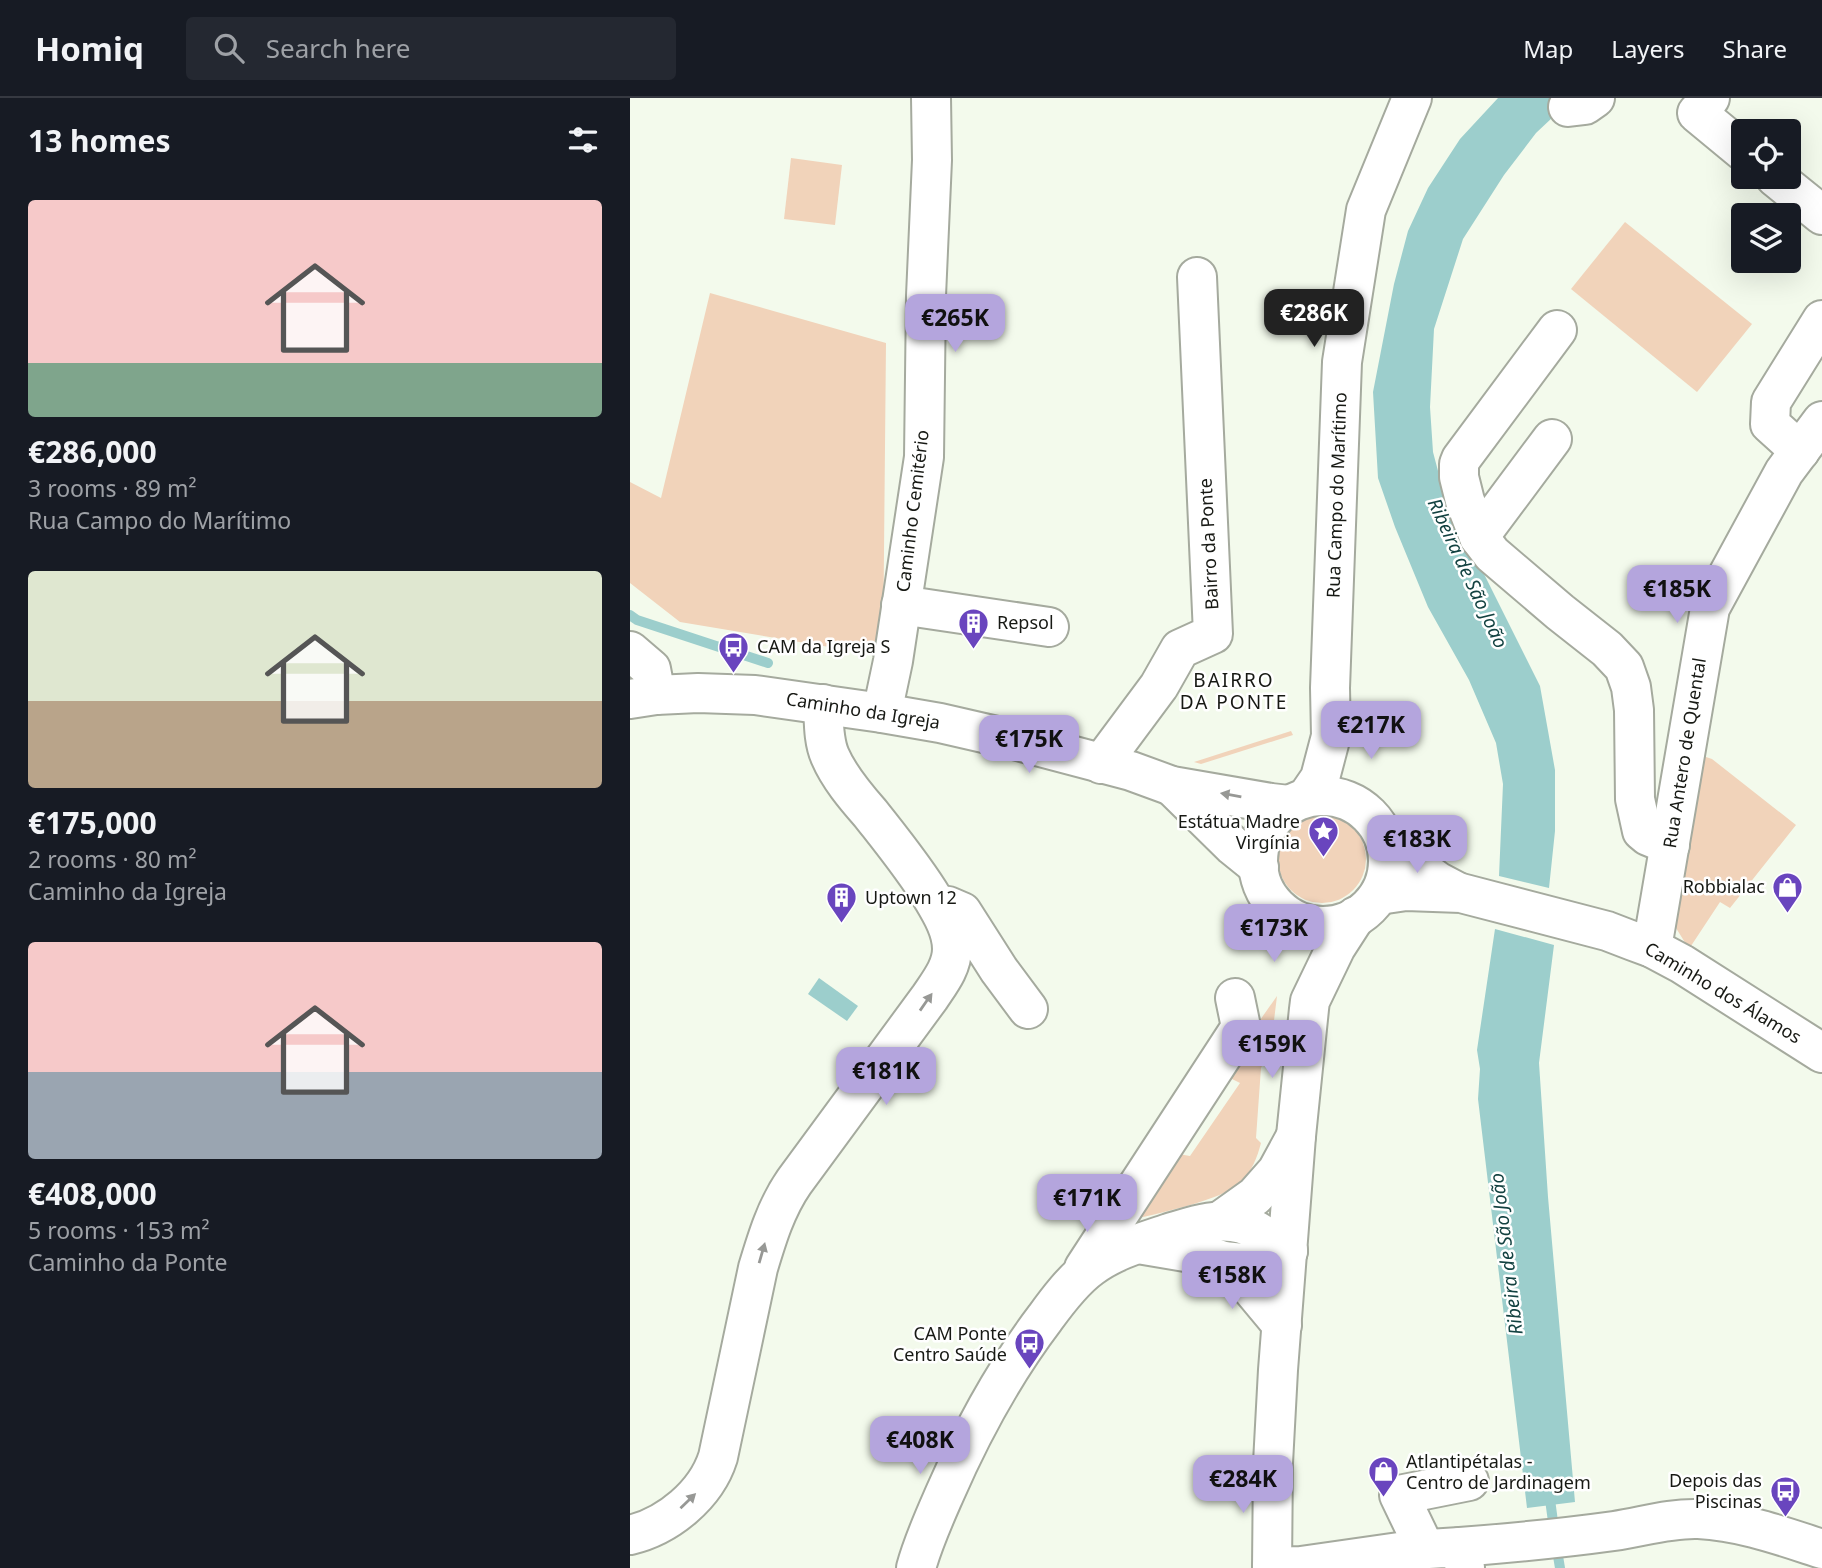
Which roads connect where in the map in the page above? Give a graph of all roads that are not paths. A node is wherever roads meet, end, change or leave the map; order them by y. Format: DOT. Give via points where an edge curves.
graph roads {
  1 [pos="931,98"];
  2 [pos="1412,98"];
  3 [pos="1710,98"];
  4 [pos="1731,141"];
  5 [pos="1790,189"];
  6 [pos="1822,215"];
  7 [pos="1197,277"];
  8 [pos="1822,320"];
  9 [pos="1557,330"];
  10 [pos="1811,436"];
  11 [pos="1552,439"];
  12 [pos="1442,486"];
  13 [pos="1474,541"];
  14 [pos="901,605"];
  15 [pos="1049,627"];
  16 [pos="630,651"];
  17 [pos="643,697"];
  18 [pos="823,704"];
  19 [pos="882,713"];
  20 [pos="1331,736"];
  21 [pos="1101,764"];
  22 [pos="1172,786"];
  23 [pos="1298,801"];
  24 [pos="1362,808"];
  25 [pos="1386,844"];
  26 [pos="1670,845"];
  27 [pos="1259,867"];
  28 [pos="1461,893"];
  29 [pos="937,905"];
  30 [pos="1367,906"];
  31 [pos="1288,915"];
  32 [pos="1652,948"];
  33 [pos="1235,998"];
  34 [pos="1310,1001"];
  35 [pos="1028,1009"];
  36 [pos="1822,1053"];
  37 [pos="1296,1136"];
  38 [pos="1220,1221"];
  39 [pos="1137,1243"];
  40 [pos="1288,1251"];
  41 [pos="1223,1261"];
  42 [pos="1075,1282"];
  43 [pos="1282,1325"];
  44 [pos="1469,1480"];
  45 [pos="630,1535"];
  46 [pos="1822,1549"];
  47 [pos="630,1552"];
  48 [pos="1450,1555"];
  49 [pos="1272,1567"];
  50 [pos="634,1568"];
  51 [pos="916,1568"];
  1 -- 14 [label="street, Caminho Cemitério" via="924,457"];
  2 -- 20 [label="street, Rua Campo do Marítimo" via="1366,211 1342,362"];
  3 -- 4 [label="street" via="1697,113"];
  5 -- 6 [label="street"];
  7 -- 21 [label="street, Bairro da Ponte" via="1213,634 1180,649 1159,687"];
  8 -- 10 [label="street" via="1771,402 1770,424"];
  9 -- 13 [label="street" via="1459,464"];
  10 -- 26 [label="street, Rua Antero de Quental" via="1784,472 1710,608"];
  11 -- 13 [label="street"];
  12 -- 13 [label="street" via="1452,519"];
  13 -- 26 [label="street" via="1624,667 1634,710 1635,799 1642,831"];
  14 -- 15 [label="street"];
  14 -- 19 [label="street, Caminho Cemitério"];
  16 -- 17 [label="street" via="651,669"];
  17 -- 18 [label="street, Caminho da Igreja" via="755,695"];
  18 -- 19 [label="street, Caminho da Igreja"];
  18 -- 29 [label="street" via="826,744 837,769"];
  19 -- 21 [label="street, Caminho da Igreja" via="1014,740"];
  20 -- 23 [label="street, Rua Campo do Marítimo" via="1320,778"];
  20 -- 24 [label="street, Rua Campo do Marítimo" via="1346,780"];
  21 -- 22 [label="street, Caminho da Igreja"];
  23 -- 22 [label="street, Caminho da Igreja, one-way" via="1271,803"];
  22 -- 27 [label="street, Caminho da Igreja"];
  23 -- 24 [label="street" via="1336,796"];
  23 -- 27 [label="street" via="1271,821 1260,843"];
  24 -- 25 [label="street" via="1377,824"];
  25 -- 28 [label="street, Caminho dos Álamos"];
  25 -- 30 [label="street" via="1386,880"];
  26 -- 32 [label="street, Rua Antero de Quental"];
  27 -- 31 [label="street" via="1263,886"];
  28 -- 30 [label="street, Caminho dos Álamos" via="1406,891"];
  28 -- 32 [label="street, Caminho dos Álamos"];
  29 -- 35 [label="street" via="962,912"];
  45 -- 29 [label="street, one-way" via="667,1520 713,1471 771,1226 788,1191 946,972 951,942"];
  30 -- 31 [label="street" via="1340,923 1322,926"];
  30 -- 34 [label="street" via="1336,947"];
  31 -- 34 [label="street" via="1301,949"];
  32 -- 36 [label="street, Caminho dos Álamos"];
  33 -- 42 [label="street" via="1241,1027"];
  34 -- 37 [label="street"];
  37 -- 38 [label="street" via="1270,1180"];
  37 -- 40 [label="street"];
  38 -- 39 [label="street"];
  38 -- 40 [label="street" via="1244,1224"];
  39 -- 41 [label="street"];
  39 -- 42 [label="street" via="1109,1255"];
  40 -- 41 [label="street" via="1264,1263"];
  40 -- 43 [label="street"];
  41 -- 43 [label="street"];
  42 -- 51 [label="street" via="1027,1341 986,1407"];
  43 -- 49 [label="street"];
  44 -- 48 [label="street" via="1399,1495"];
  46 -- 48 [label="street" via="1769,1531 1698,1519"];
  47 -- 50 [label="street"];
  48 -- 49 [label="street" via="1364,1556"];
}
